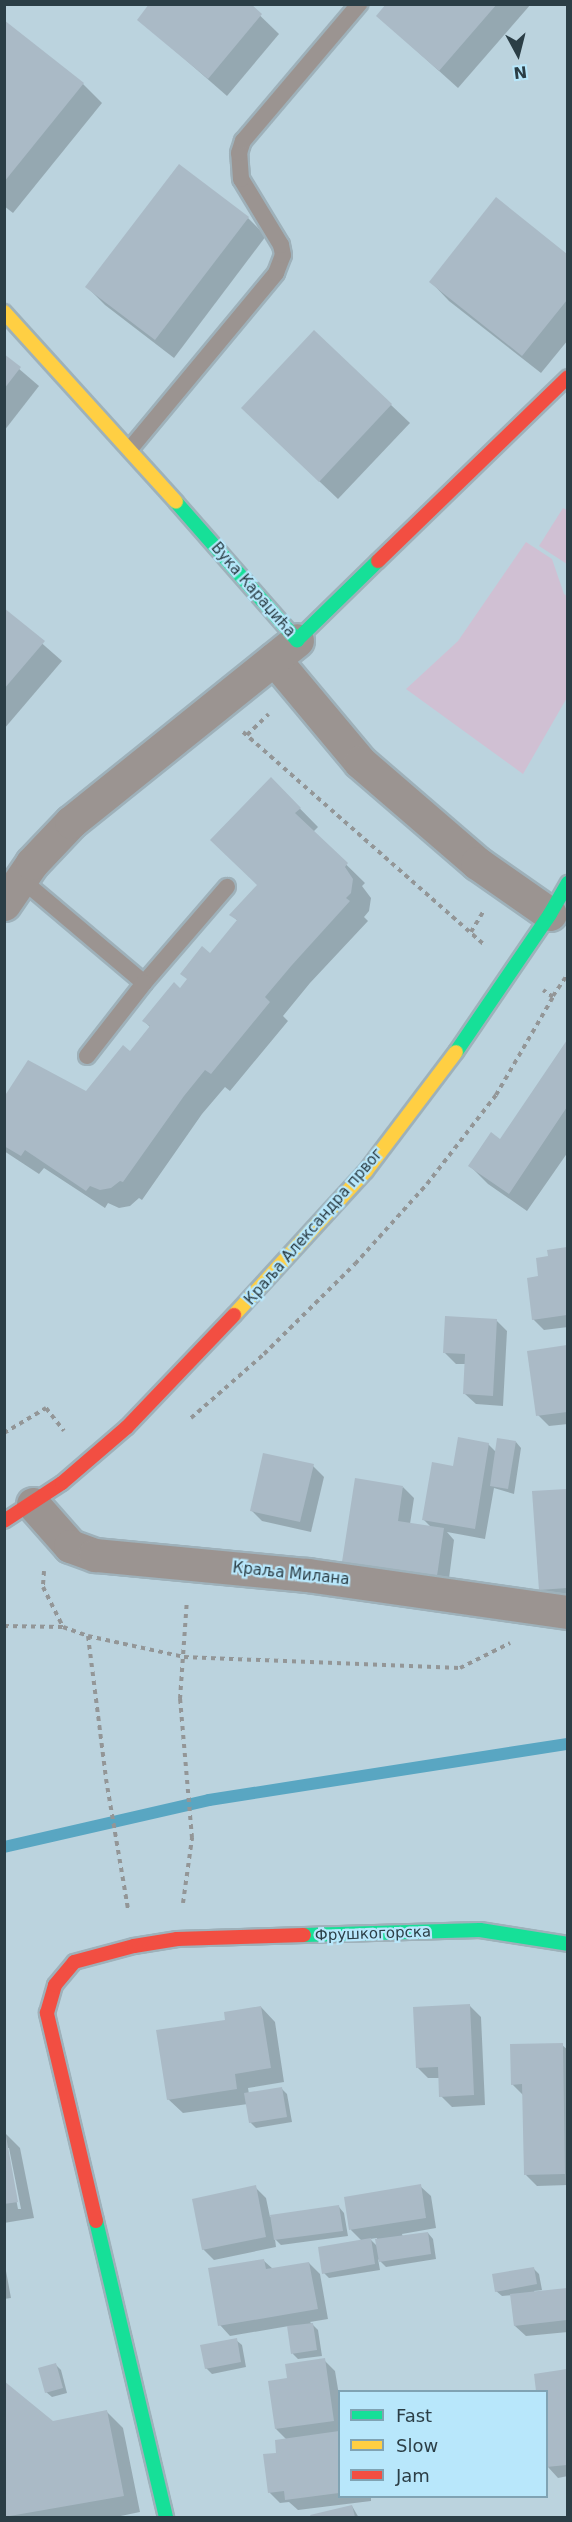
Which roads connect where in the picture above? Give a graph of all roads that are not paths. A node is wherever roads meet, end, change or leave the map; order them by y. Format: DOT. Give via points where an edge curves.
graph roads {
  1 [pos="359,4"];
  2 [pos="4,312"];
  3 [pos="567,377"];
  4 [pos="130,449"];
  5 [pos="285,650"];
  6 [pos="567,883"];
  7 [pos="227,888"];
  8 [pos="13,892"];
  9 [pos="550,914"];
  10 [pos="144,983"];
  11 [pos="87,1056"];
  12 [pos="33,1504"];
  13 [pos="4,1521"];
  14 [pos="567,1612"];
  15 [pos="567,1944"];
  16 [pos="166,2517"];
  1 -- 4 [label="lane" via="243,141 239,153 241,179 281,245 283,255 276,273"];
  2 -- 4 [label="street, Вука Караџића"];
  3 -- 5 [label="street, Вука Караџића"];
  4 -- 5 [label="street, Вука Караџића"];
  5 -- 8 [label="street" via="72,822 53,839"];
  5 -- 9 [label="street, Вука Караџића" via="360,762 477,864"];
  6 -- 9 [label="street, Краља Александра првог"];
  7 -- 10 [label="lane"];
  8 -- 10 [label="lane"];
  9 -- 12 [label="street, Краља Александра првог" via="440,1075 366,1171 310,1235 127,1427"];
  10 -- 11 [label="lane"];
  12 -- 13 [label="street, Краља Александра првог"];
  12 -- 14 [label="street, Краља Милана" via="70,1546 95,1555 307,1575"];
  15 -- 16 [label="street, Фрушкогорска" via="480,1930 177,1939 74,1962 55,1985 47,2013"];
}
